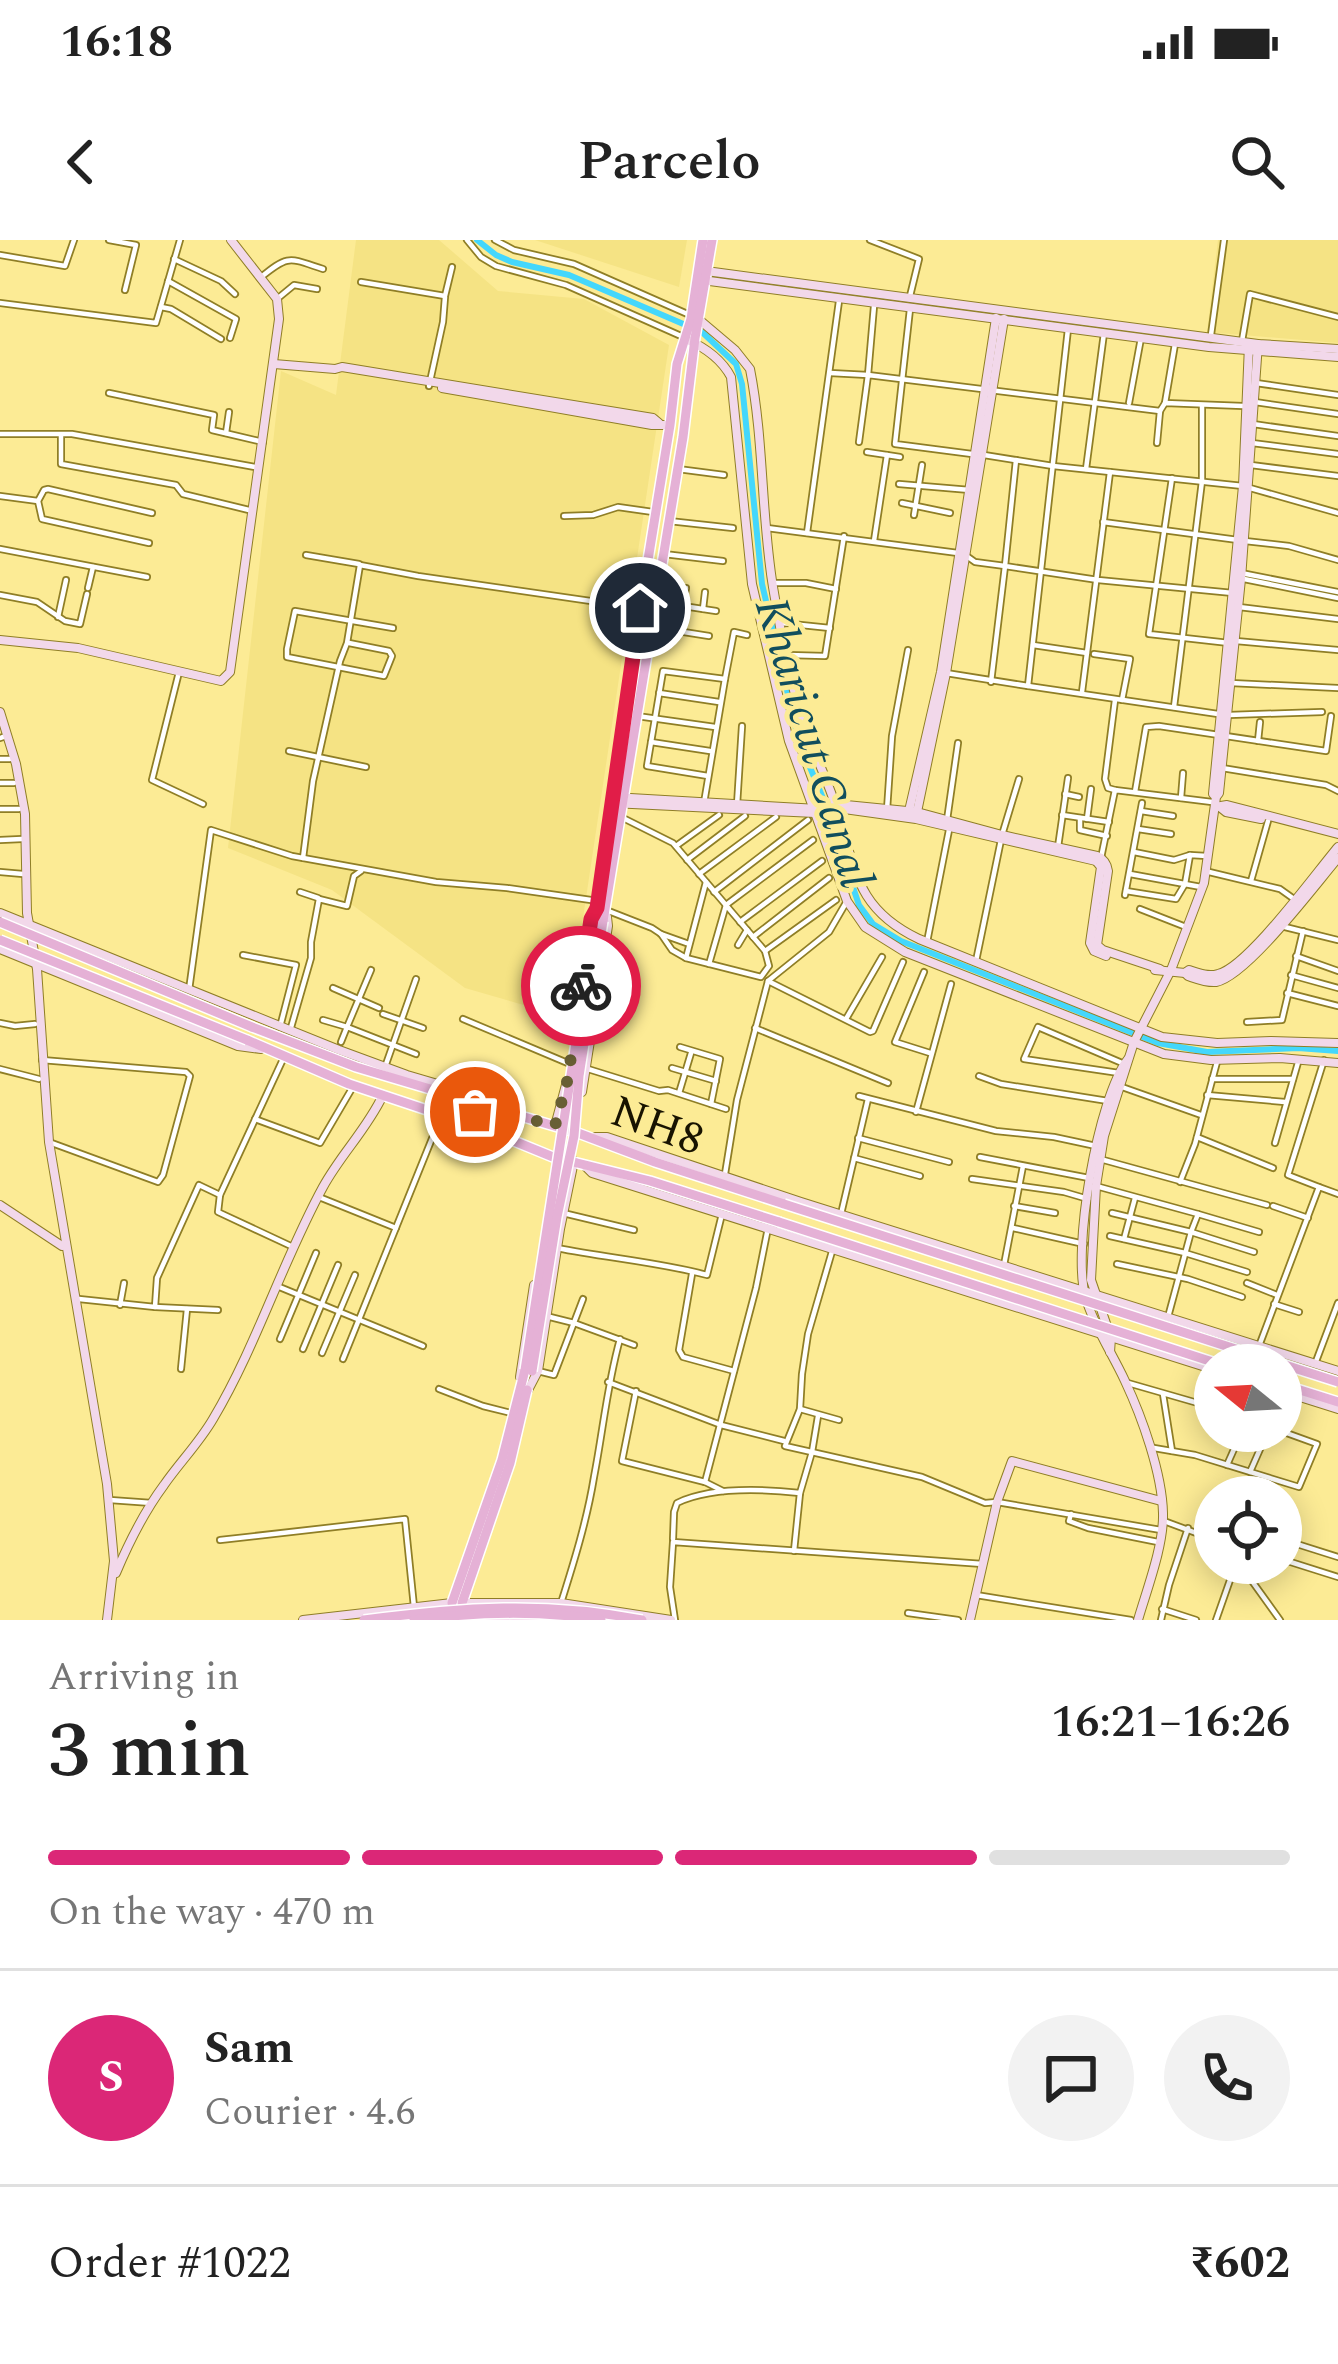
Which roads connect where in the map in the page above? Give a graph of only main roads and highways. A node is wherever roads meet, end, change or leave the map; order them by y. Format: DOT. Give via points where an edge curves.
graph roads {
  1 [pos="708,240"];
  2 [pos="691,338"];
  3 [pos="618,800"];
  4 [pos="600,912"];
  5 [pos="0,922"];
  6 [pos="0,944"];
  7 [pos="486,1107"];
  8 [pos="479,1127"];
  9 [pos="664,1165"];
  10 [pos="657,1183"];
  11 [pos="774,1192"];
  12 [pos="754,1195"];
  13 [pos="746,1212"];
  14 [pos="769,1225"];
  15 [pos="1194,1360"];
  16 [pos="1338,1382"];
  17 [pos="524,1391"];
  18 [pos="1302,1395"];
  19 [pos="1338,1406"];
  20 [pos="364,1620"];
  21 [pos="414,1620"];
  22 [pos="602,1620"];
  23 [pos="643,1620"];
  1 -- 2 [label="main road"];
  2 -- 3 [label="main road" via="670,521"];
  2 -- 3 [label="main road" via="665,424"];
  3 -- 4 [label="main road"];
  3 -- 4 [label="main road"];
  4 -- 17 [label="main road, bridge" via="571,1155"];
  5 -- 7 [label="main road, NH8, bridge" via="356,1067"];
  6 -- 8 [label="main road, bridge"];
  7 -- 8 [label="main road" via="475,1112"];
  7 -- 9 [label="main road, NH8"];
  8 -- 10 [label="main road"];
  9 -- 10 [label="main road"];
  9 -- 12 [label="main road, NH8"];
  10 -- 13 [label="main road"];
  11 -- 12 [label="main road"];
  12 -- 16 [label="main road, NH8, bridge"];
  13 -- 14 [label="main road"];
  13 -- 14 [label="main road"];
  14 -- 15 [label="main road, bridge"];
  17 -- 17 [label="main road" via="509,1462 457,1603 515,1414"];
  18 -- 19 [label="main road"];
  20 -- 23 [label="main road, bridge" via="501,1606"];
  21 -- 22 [label="main road, bridge" via="482,1613"];
}
